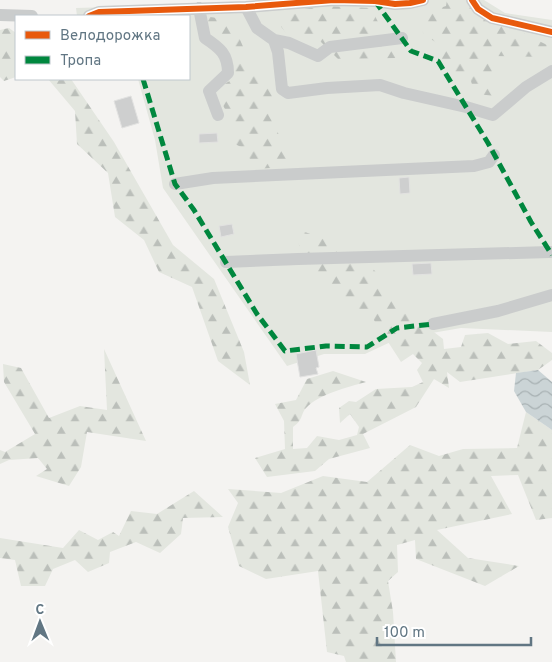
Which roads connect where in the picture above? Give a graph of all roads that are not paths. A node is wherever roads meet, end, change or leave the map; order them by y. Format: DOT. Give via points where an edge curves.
graph roads {
  1 [pos="423,0"];
  2 [pos="472,0"];
  3 [pos="246,7"];
  4 [pos="199,8"];
  5 [pos="0,15"];
  6 [pos="15,15"];
  7 [pos="92,15"];
  8 [pos="552,32"];
  9 [pos="402,38"];
  10 [pos="274,40"];
  11 [pos="552,71"];
  12 [pos="218,115"];
  13 [pos="494,155"];
  14 [pos="175,184"];
  15 [pos="550,252"];
  16 [pos="226,262"];
  17 [pos="552,295"];
  18 [pos="433,324"];
  1 -- 3 [label="street" via="395,4 334,0"];
  2 -- 8 [label="street" via="478,9 492,18"];
  3 -- 4 [label="street"];
  3 -- 10 [label="street" via="257,28"];
  4 -- 7 [label="street" via="99,12"];
  4 -- 12 [label="street" via="205,38 218,47 228,61 228,73 209,90"];
  5 -- 6 [label="street"];
  9 -- 10 [label="street" via="330,47 318,56"];
  10 -- 11 [label="street" via="282,89 288,93 380,86 493,115 526,87"];
  13 -- 14 [label="street" via="489,162 474,166 213,178"];
  15 -- 16 [label="street"];
  17 -- 18 [label="street" via="498,311"];
}
